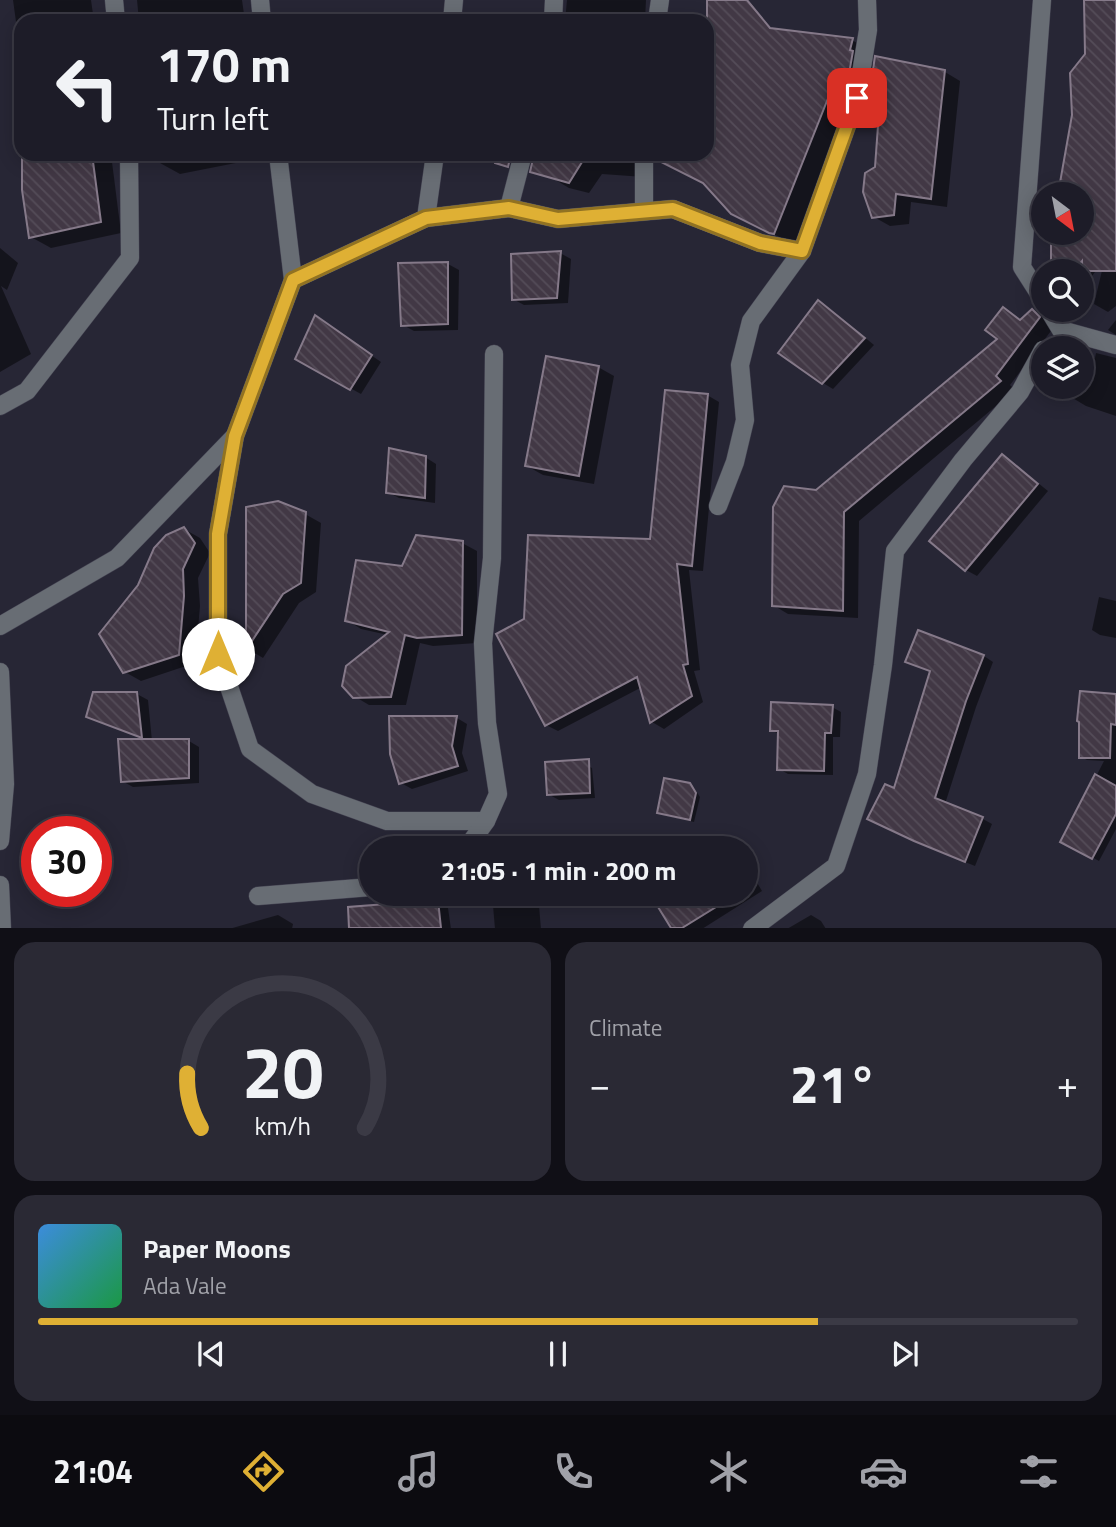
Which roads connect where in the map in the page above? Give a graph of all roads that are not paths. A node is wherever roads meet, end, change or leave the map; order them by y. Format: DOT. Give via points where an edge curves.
graph roads {
  1 [pos="867,0"];
  2 [pos="1042,0"];
  3 [pos="129,161"];
  4 [pos="279,161"];
  5 [pos="434,161"];
  6 [pos="521,161"];
  7 [pos="644,161"];
  8 [pos="509,208"];
  9 [pos="644,211"];
  10 [pos="426,218"];
  11 [pos="802,251"];
  12 [pos="293,280"];
  13 [pos="1031,280"];
  14 [pos="1056,322"];
  15 [pos="1061,330"];
  16 [pos="1056,336"];
  17 [pos="1116,345"];
  18 [pos="494,354"];
  19 [pos="1031,372"];
  20 [pos="0,406"];
  21 [pos="235,436"];
  22 [pos="719,506"];
  23 [pos="0,626"];
  24 [pos="0,672"];
  25 [pos="486,821"];
  26 [pos="475,836"];
  27 [pos="0,841"];
  28 [pos="0,885"];
  29 [pos="359,888"];
  30 [pos="258,896"];
  31 [pos="2,928"];
  32 [pos="753,928"];
  1 -- 11 [label="street" via="868,30 857,98"];
  2 -- 13 [label="street" via="1023,267"];
  3 -- 20 [label="street" via="130,258 27,391"];
  4 -- 12 [label="street"];
  5 -- 10 [label="street"];
  6 -- 8 [label="street"];
  7 -- 9 [label="street"];
  8 -- 9 [label="street" via="558,219"];
  8 -- 10 [label="street"];
  9 -- 11 [label="street" via="673,209 760,243"];
  10 -- 12 [label="street"];
  11 -- 22 [label="street" via="751,321 740,365 745,420"];
  12 -- 21 [label="street"];
  14 -- 15 [label="street"];
  15 -- 16 [label="street"];
  15 -- 17 [label="street"];
  18 -- 25 [label="street" via="492,558 483,643 487,723 498,794"];
  19 -- 32 [label="street" via="895,551 867,774 835,866"];
  21 -- 23 [label="street" via="117,558"];
  21 -- 25 [label="street" via="218,534 218,654 250,749 312,794 387,821"];
  24 -- 27 [label="street" via="5,784"];
  25 -- 26 [label="street"];
  28 -- 31 [label="street"];
  29 -- 30 [label="street"];
}
